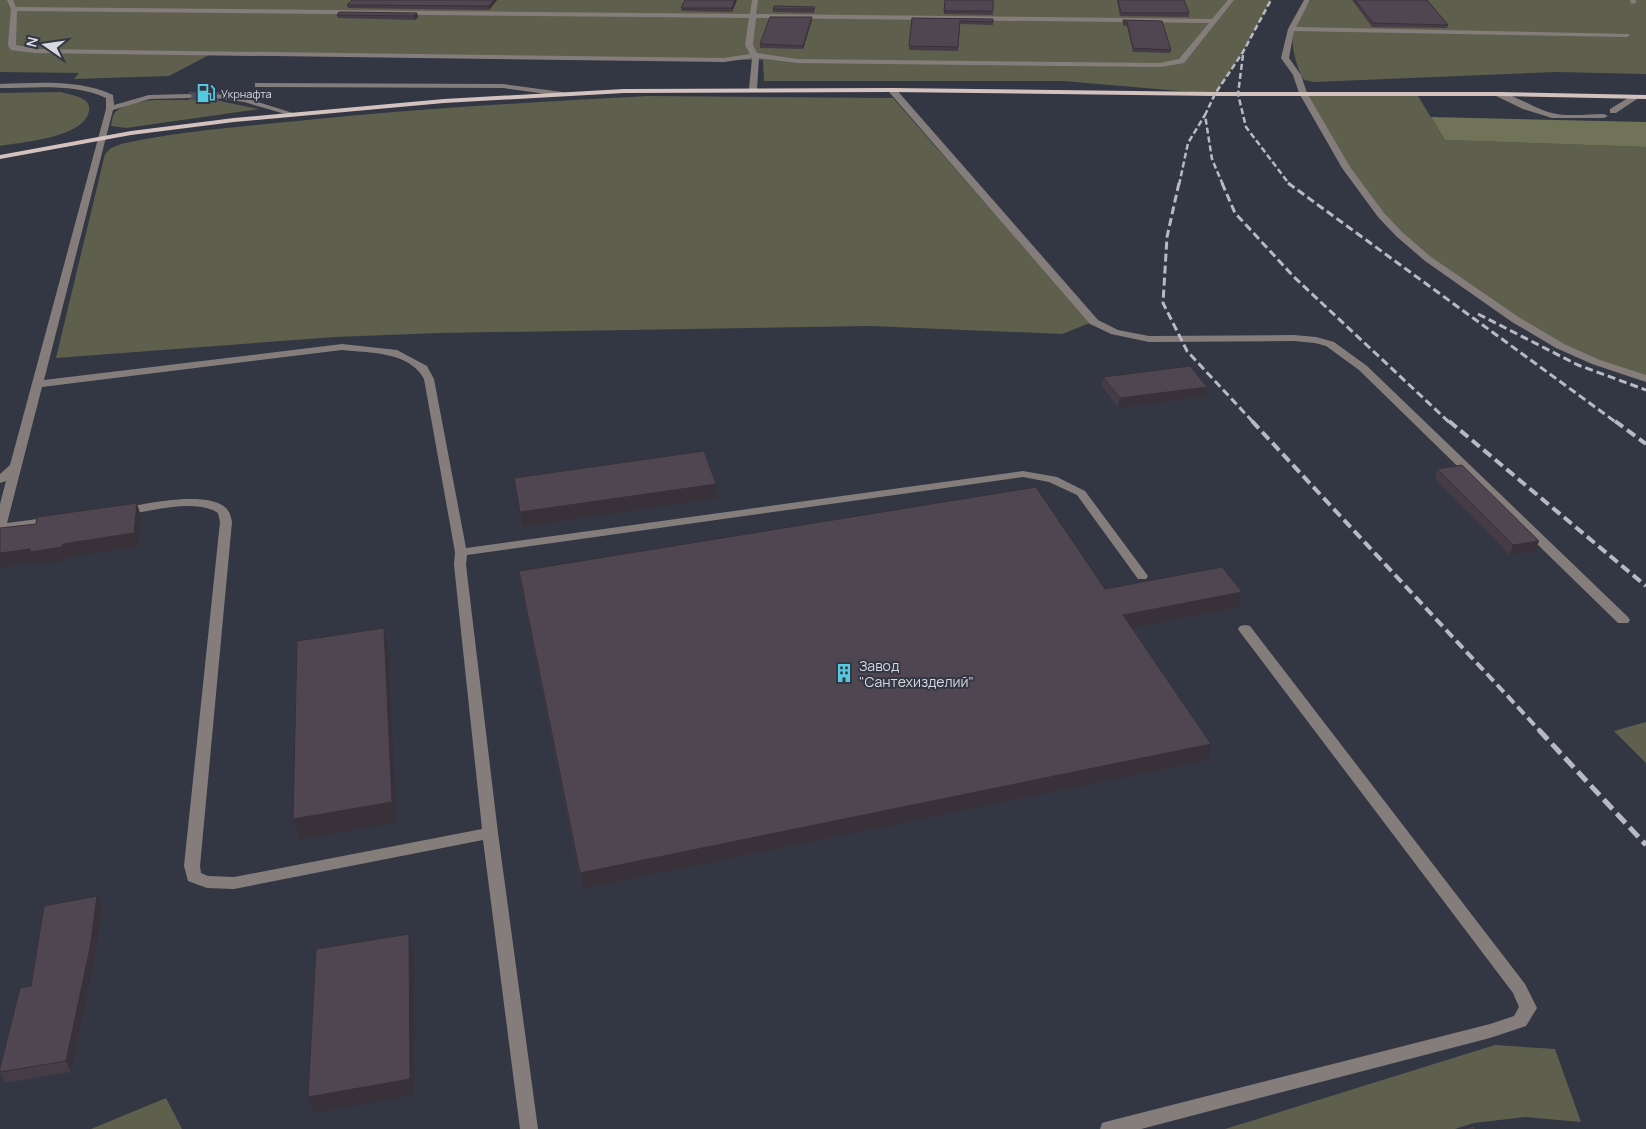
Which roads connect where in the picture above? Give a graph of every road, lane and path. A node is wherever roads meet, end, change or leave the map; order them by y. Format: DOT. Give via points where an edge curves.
graph roads {
  1 [pos="10,0"];
  2 [pos="755,0"];
  3 [pos="1231,0"];
  4 [pos="1307,0"];
  5 [pos="14,9"];
  6 [pos="752,16"];
  7 [pos="1215,21"];
  8 [pos="1291,28"];
  9 [pos="1627,35"];
  10 [pos="755,55"];
  11 [pos="258,85"];
  12 [pos="0,86"];
  13 [pos="753,89"];
  14 [pos="892,90"];
  15 [pos="1303,93"];
  16 [pos="562,94"];
  17 [pos="1499,94"];
  18 [pos="189,96"];
  19 [pos="219,96"];
  20 [pos="1636,97"];
  21 [pos="1646,97"];
  22 [pos="110,109"];
  23 [pos="1613,111"];
  24 [pos="292,114"];
  25 [pos="1604,116"];
  26 [pos="102,138"];
  27 [pos="0,157"];
  28 [pos="1646,379"];
  29 [pos="38,384"];
  30 [pos="16,466"];
  31 [pos="0,480"];
  32 [pos="107,514"];
  33 [pos="68,519"];
  34 [pos="0,527"];
  35 [pos="461,552"];
  36 [pos="1142,576"];
  37 [pos="1623,620"];
  38 [pos="1245,629"];
  39 [pos="490,833"];
  40 [pos="529,1129"];
  41 [pos="1109,1129"];
  1 -- 5 [label="street"];
  2 -- 6 [label="street"];
  3 -- 7 [label="street"];
  4 -- 8 [label="street"];
  5 -- 6 [label="street"];
  5 -- 10 [label="street" via="12,45 35,51 724,60"];
  6 -- 7 [label="street"];
  6 -- 10 [label="street" via="749,45"];
  7 -- 10 [label="street" via="1186,57 1167,65 797,61"];
  8 -- 9 [label="street"];
  8 -- 15 [label="street" via="1285,58 1297,75"];
  10 -- 13 [label="street"];
  11 -- 16 [label="street" via="504,86"];
  12 -- 22 [label="street" via="104,92 110,97"];
  13 -- 14 [label="main road"];
  13 -- 16 [label="main road"];
  14 -- 15 [label="main road"];
  14 -- 37 [label="street" via="1094,322 1115,332 1149,339 1294,338 1330,344 1363,368"];
  15 -- 17 [label="main road"];
  15 -- 28 [label="street" via="1364,194 1399,234 1428,259 1516,320 1560,346"];
  16 -- 24 [label="main road"];
  17 -- 20 [label="main road"];
  17 -- 25 [label="street" via="1552,116"];
  18 -- 22 [label="street" via="149,97"];
  19 -- 24 [label="street"];
  20 -- 21 [label="main road"];
  20 -- 23 [label="street"];
  22 -- 26 [label="street"];
  24 -- 26 [label="main road"];
  26 -- 27 [label="main road"];
  26 -- 29 [label="street"];
  29 -- 30 [label="street"];
  29 -- 35 [label="street" via="342,347 393,352 423,368 429,379"];
  30 -- 31 [label="street"];
  30 -- 34 [label="street"];
  32 -- 39 [label="street" via="195,502 214,505 223,511 226,522 192,866 194,876 207,882 234,883"];
  33 -- 34 [label="street"];
  35 -- 36 [label="street" via="1023,474 1050,477 1081,493"];
  35 -- 39 [label="street"];
  38 -- 41 [label="street" via="1519,989 1528,1008 1520,1021 1490,1031"];
  39 -- 40 [label="street"];
}
